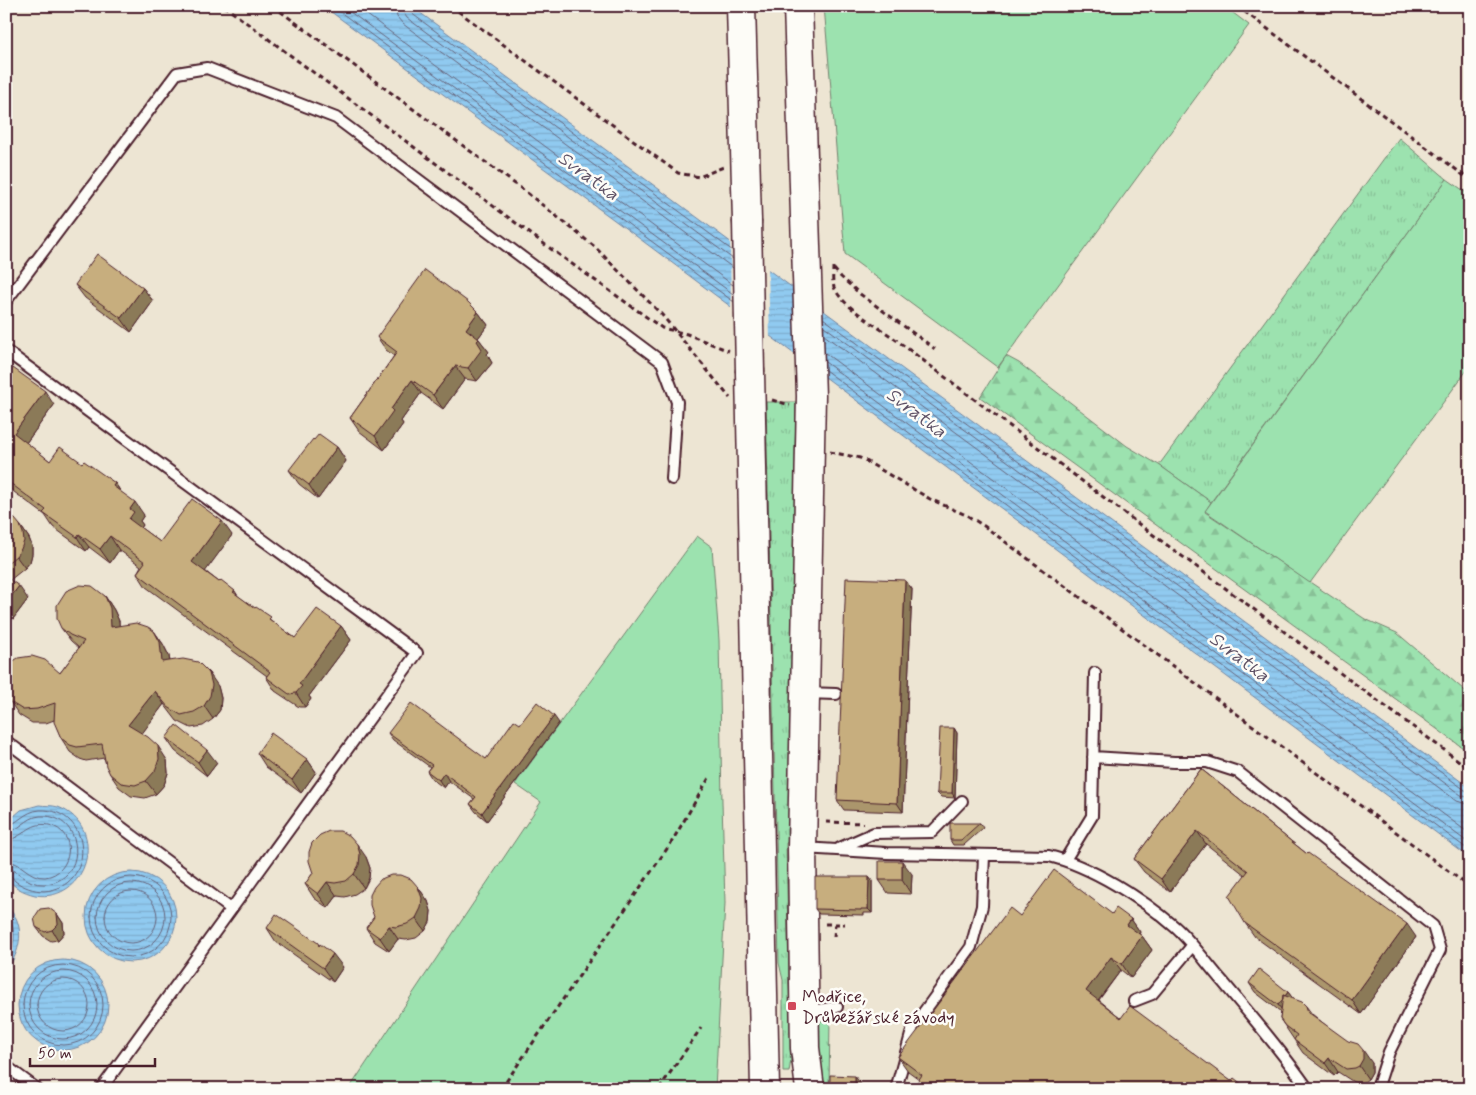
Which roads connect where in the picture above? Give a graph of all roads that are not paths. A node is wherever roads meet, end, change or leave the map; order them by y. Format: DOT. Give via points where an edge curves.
graph roads {
  1 [pos="741,6"];
  2 [pos="798,6"];
  3 [pos="6,301"];
  4 [pos="6,351"];
  5 [pos="672,479"];
  6 [pos="1095,673"];
  7 [pos="805,692"];
  8 [pos="836,694"];
  9 [pos="6,742"];
  10 [pos="1093,756"];
  11 [pos="962,800"];
  12 [pos="802,848"];
  13 [pos="836,850"];
  14 [pos="984,855"];
  15 [pos="1065,860"];
  16 [pos="231,909"];
  17 [pos="1192,946"];
  18 [pos="1134,1000"];
  19 [pos="837,1006"];
  20 [pos="804,1012"];
  21 [pos="6,1066"];
  22 [pos="37,1089"];
  23 [pos="101,1089"];
  24 [pos="765,1089"];
  25 [pos="810,1089"];
  26 [pos="896,1089"];
  27 [pos="1308,1089"];
  28 [pos="1377,1089"];
  1 -- 24 [label="street, bridge"];
  2 -- 7 [label="street" via="811,396"];
  3 -- 5 [label="lane" via="176,73 207,68 336,118 662,362 677,402"];
  4 -- 16 [label="lane" via="418,653"];
  6 -- 10 [label="lane"];
  7 -- 8 [label="lane"];
  7 -- 12 [label="street"];
  9 -- 16 [label="lane"];
  10 -- 15 [label="lane" via="1092,816"];
  10 -- 28 [label="lane" via="1207,762 1238,772 1434,926 1440,950 1389,1052"];
  11 -- 13 [label="lane" via="932,832 874,833"];
  12 -- 13 [label="lane"];
  12 -- 20 [label="street"];
  13 -- 14 [label="lane"];
  14 -- 15 [label="lane" via="1050,856"];
  14 -- 26 [label="lane" via="982,906 971,947 913,1027"];
  15 -- 17 [label="lane" via="1138,900 1176,928"];
  16 -- 23 [label="lane"];
  17 -- 18 [label="lane" via="1152,994"];
  17 -- 27 [label="lane" via="1282,1051"];
  19 -- 20 [label="lane"];
  20 -- 25 [label="street"];
  21 -- 22 [label="lane"];
}
